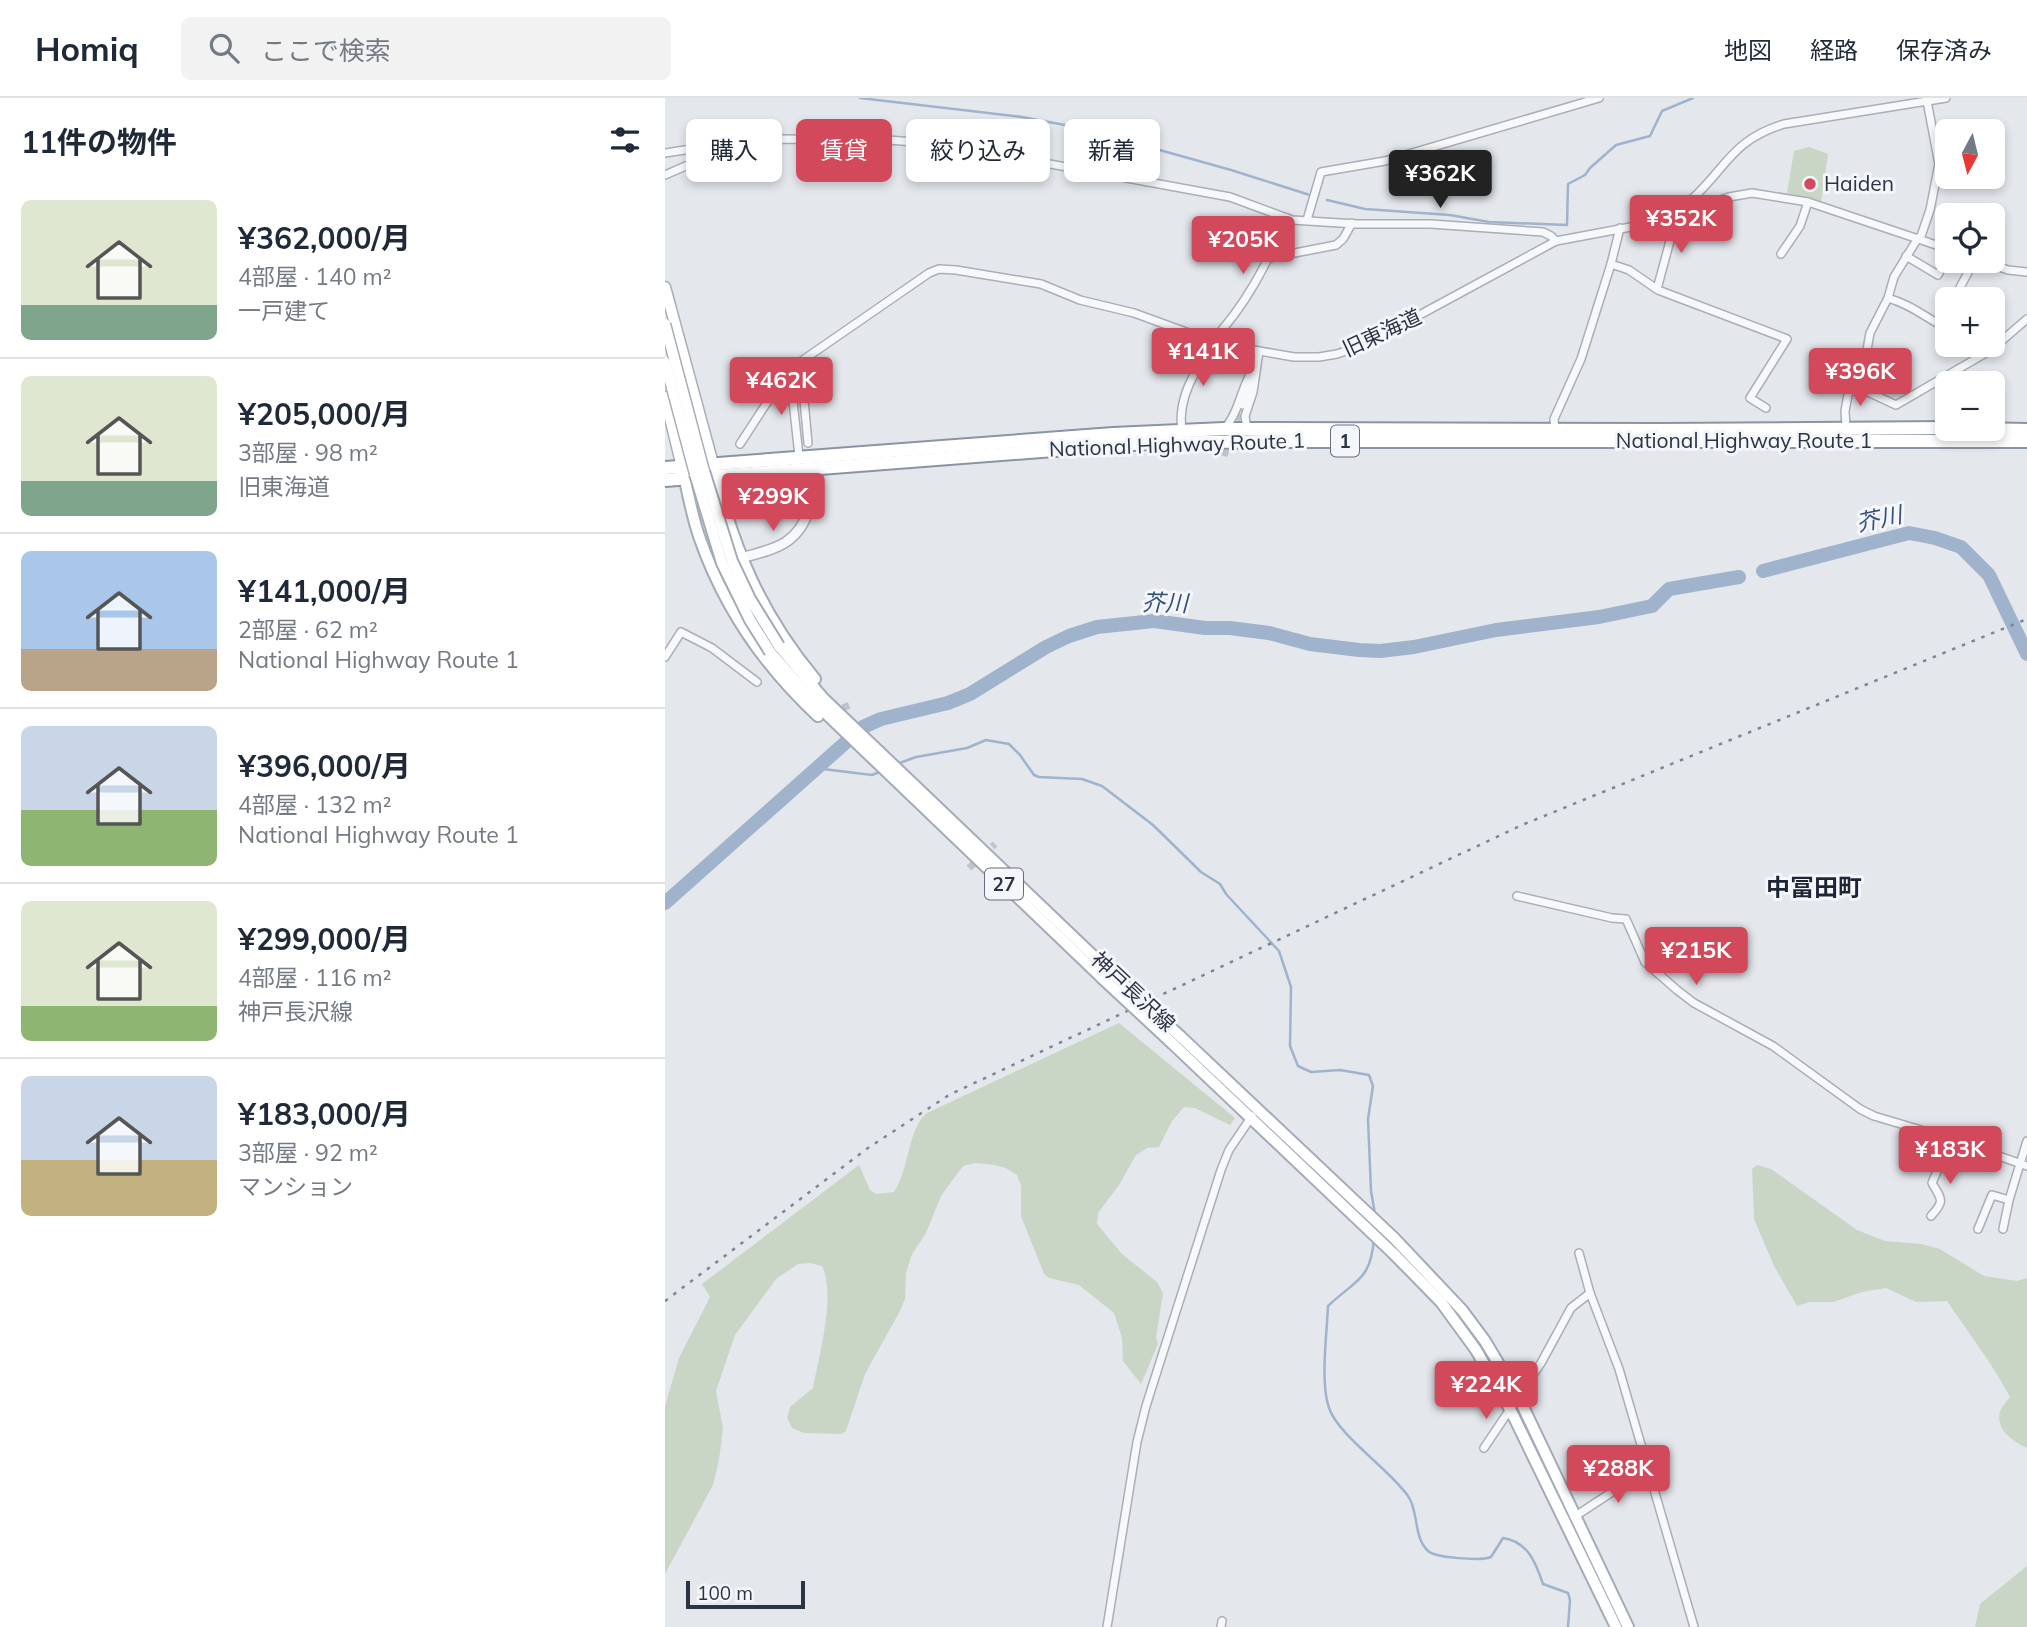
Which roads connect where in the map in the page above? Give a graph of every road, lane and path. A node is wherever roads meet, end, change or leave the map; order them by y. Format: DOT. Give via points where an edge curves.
graph roads {
  1 [pos="1599,98"];
  2 [pos="1946,98"];
  3 [pos="1927,101"];
  4 [pos="782,139"];
  5 [pos="686,149"];
  6 [pos="665,153"];
  7 [pos="686,166"];
  8 [pos="665,175"];
  9 [pos="1808,202"];
  10 [pos="1677,215"];
  11 [pos="1287,218"];
  12 [pos="1307,220"];
  13 [pos="1352,223"];
  14 [pos="1652,223"];
  15 [pos="1620,229"];
  16 [pos="1919,239"];
  17 [pos="1556,241"];
  18 [pos="1935,244"];
  19 [pos="1781,254"];
  20 [pos="1906,256"];
  21 [pos="1269,258"];
  22 [pos="1611,264"];
  23 [pos="2005,270"];
  24 [pos="2027,272"];
  25 [pos="1939,273"];
  26 [pos="665,288"];
  27 [pos="1657,289"];
  28 [pos="1888,298"];
  29 [pos="2027,319"];
  30 [pos="1935,323"];
  31 [pos="665,324"];
  32 [pos="2005,338"];
  33 [pos="1215,343"];
  34 [pos="1259,351"];
  35 [pos="1979,357"];
  36 [pos="803,360"];
  37 [pos="665,362"];
  38 [pos="1255,365"];
  39 [pos="790,374"];
  40 [pos="1853,385"];
  41 [pos="665,397"];
  42 [pos="1242,405"];
  43 [pos="1766,408"];
  44 [pos="1846,428"];
  45 [pos="1935,428"];
  46 [pos="1224,429"];
  47 [pos="1247,429"];
  48 [pos="1555,430"];
  49 [pos="2005,430"];
  50 [pos="2027,430"];
  51 [pos="1182,431"];
  52 [pos="2027,440"];
  53 [pos="808,443"];
  54 [pos="740,444"];
  55 [pos="799,456"];
  56 [pos="665,468"];
  57 [pos="699,472"];
  58 [pos="810,479"];
  59 [pos="665,480"];
  60 [pos="809,509"];
  61 [pos="741,558"];
  62 [pos="774,649"];
  63 [pos="665,657"];
  64 [pos="757,682"];
  65 [pos="835,721"];
  66 [pos="909,786"];
  67 [pos="1517,897"];
  68 [pos="1253,1114"];
  69 [pos="1951,1139"];
  70 [pos="2027,1141"];
  71 [pos="2024,1165"];
  72 [pos="2010,1200"];
  73 [pos="1931,1216"];
  74 [pos="1978,1229"];
  75 [pos="2003,1229"];
  76 [pos="1579,1253"];
  77 [pos="1590,1293"];
  78 [pos="1518,1396"];
  79 [pos="1511,1411"];
  80 [pos="1484,1448"];
  81 [pos="1647,1469"];
  82 [pos="1574,1517"];
  83 [pos="1107,1627"];
  84 [pos="1616,1627"];
  85 [pos="1627,1627"];
  86 [pos="1695,1627"];
  1 -- 12 [label="street" via="1385,161 1321,172"];
  2 -- 3 [label="street"];
  3 -- 14 [label="street" via="1769,129 1733,153 1690,201 1656,212"];
  3 -- 16 [label="street" via="1939,164"];
  4 -- 11 [label="street" via="941,144 1230,197"];
  5 -- 6 [label="street"];
  7 -- 8 [label="street"];
  9 -- 10 [label="street, 旧東海道" via="1752,193"];
  9 -- 16 [label="street, 旧東海道"];
  9 -- 19 [label="street" via="1800,226"];
  10 -- 14 [label="street, 旧東海道"];
  10 -- 27 [label="street"];
  11 -- 12 [label="street"];
  11 -- 21 [label="street"];
  12 -- 13 [label="street"];
  13 -- 17 [label="street" via="1431,223 1543,232"];
  13 -- 21 [label="street" via="1336,245"];
  14 -- 15 [label="street, 旧東海道"];
  15 -- 17 [label="street, 旧東海道"];
  15 -- 22 [label="street"];
  16 -- 18 [label="street, 旧東海道"];
  16 -- 20 [label="street"];
  17 -- 34 [label="street, 旧東海道" via="1355,348 1306,358"];
  20 -- 25 [label="street"];
  20 -- 28 [label="street"];
  21 -- 33 [label="street"];
  22 -- 27 [label="street"];
  22 -- 48 [label="street" via="1581,359 1554,419"];
  23 -- 24 [label="street"];
  26 -- 57 [label="main road"];
  27 -- 43 [label="street" via="1787,339 1750,398"];
  28 -- 30 [label="street" via="1909,304"];
  28 -- 40 [label="street" via="1870,333 1865,361"];
  29 -- 32 [label="street"];
  31 -- 57 [label="main road, bridge"];
  33 -- 34 [label="street, 旧東海道"];
  33 -- 36 [label="street, 旧東海道" via="1041,284 939,269"];
  33 -- 51 [label="street" via="1194,373 1180,421"];
  34 -- 38 [label="street"];
  35 -- 40 [label="street" via="1896,405"];
  36 -- 39 [label="street, 旧東海道"];
  36 -- 53 [label="street"];
  37 -- 57 [label="main road, bridge"];
  38 -- 42 [label="street"];
  38 -- 46 [label="street"];
  38 -- 47 [label="street" via="1245,416"];
  39 -- 54 [label="street, 旧東海道"];
  39 -- 55 [label="street"];
  40 -- 44 [label="street" via="1845,411"];
  41 -- 57 [label="main road"];
  44 -- 45 [label="highway, National Highway Route 1 / 1"];
  44 -- 48 [label="highway, National Highway Route 1 / 1"];
  46 -- 47 [label="highway, National Highway Route 1 / 1"];
  46 -- 51 [label="highway, National Highway Route 1 / 1"];
  47 -- 48 [label="highway, National Highway Route 1 / 1"];
  49 -- 50 [label="highway"];
  51 -- 55 [label="highway, National Highway Route 1 / 1"];
  52 -- 57 [label="highway, National Highway Route 1 / 1" via="1146,443"];
  55 -- 57 [label="highway, National Highway Route 1 / 1"];
  56 -- 57 [label="highway, National Highway Route 1 / 1"];
  57 -- 59 [label="highway, National Highway Route 1 / 1"];
  57 -- 61 [label="main road, 神戸長沢線 / 27" via="723,508"];
  57 -- 62 [label="main road, 神戸長沢線 / 27, bridge" via="722,563 750,620"];
  57 -- 62 [label="main road, 神戸長沢線 / 27" via="700,539 743,628"];
  58 -- 60 [label="street"];
  60 -- 61 [label="street" via="792,538 772,550"];
  61 -- 62 [label="main road, 神戸長沢線 / 27"];
  62 -- 65 [label="main road, 神戸長沢線" via="787,673"];
  62 -- 65 [label="main road, 神戸長沢線 / 27" via="829,694"];
  63 -- 64 [label="street" via="681,632 712,648"];
  65 -- 66 [label="main road, 神戸長沢線 / 27"];
  65 -- 66 [label="main road, 神戸長沢線 / 27" via="895,781"];
  66 -- 68 [label="main road, 神戸長沢線 / 27, bridge"];
  67 -- 69 [label="street" via="1626,919 1645,962 1694,1003 1773,1046 1860,1109"];
  68 -- 78 [label="main road, 神戸長沢線 / 27" via="1423,1266 1485,1341"];
  68 -- 79 [label="main road, 神戸長沢線 / 27" via="1441,1302 1476,1350"];
  68 -- 83 [label="street" via="1221,1170 1146,1406"];
  69 -- 71 [label="street"];
  69 -- 73 [label="street" via="1932,1184 1942,1199"];
  70 -- 71 [label="street"];
  71 -- 72 [label="street"];
  72 -- 74 [label="street" via="1992,1195"];
  72 -- 75 [label="street"];
  76 -- 77 [label="street"];
  77 -- 78 [label="street" via="1571,1308"];
  77 -- 81 [label="street"];
  78 -- 79 [label="street"];
  78 -- 82 [label="main road, 27"];
  79 -- 80 [label="street"];
  79 -- 84 [label="main road, 27"];
  81 -- 82 [label="street"];
  81 -- 86 [label="street"];
  82 -- 85 [label="main road, 27"];
}
